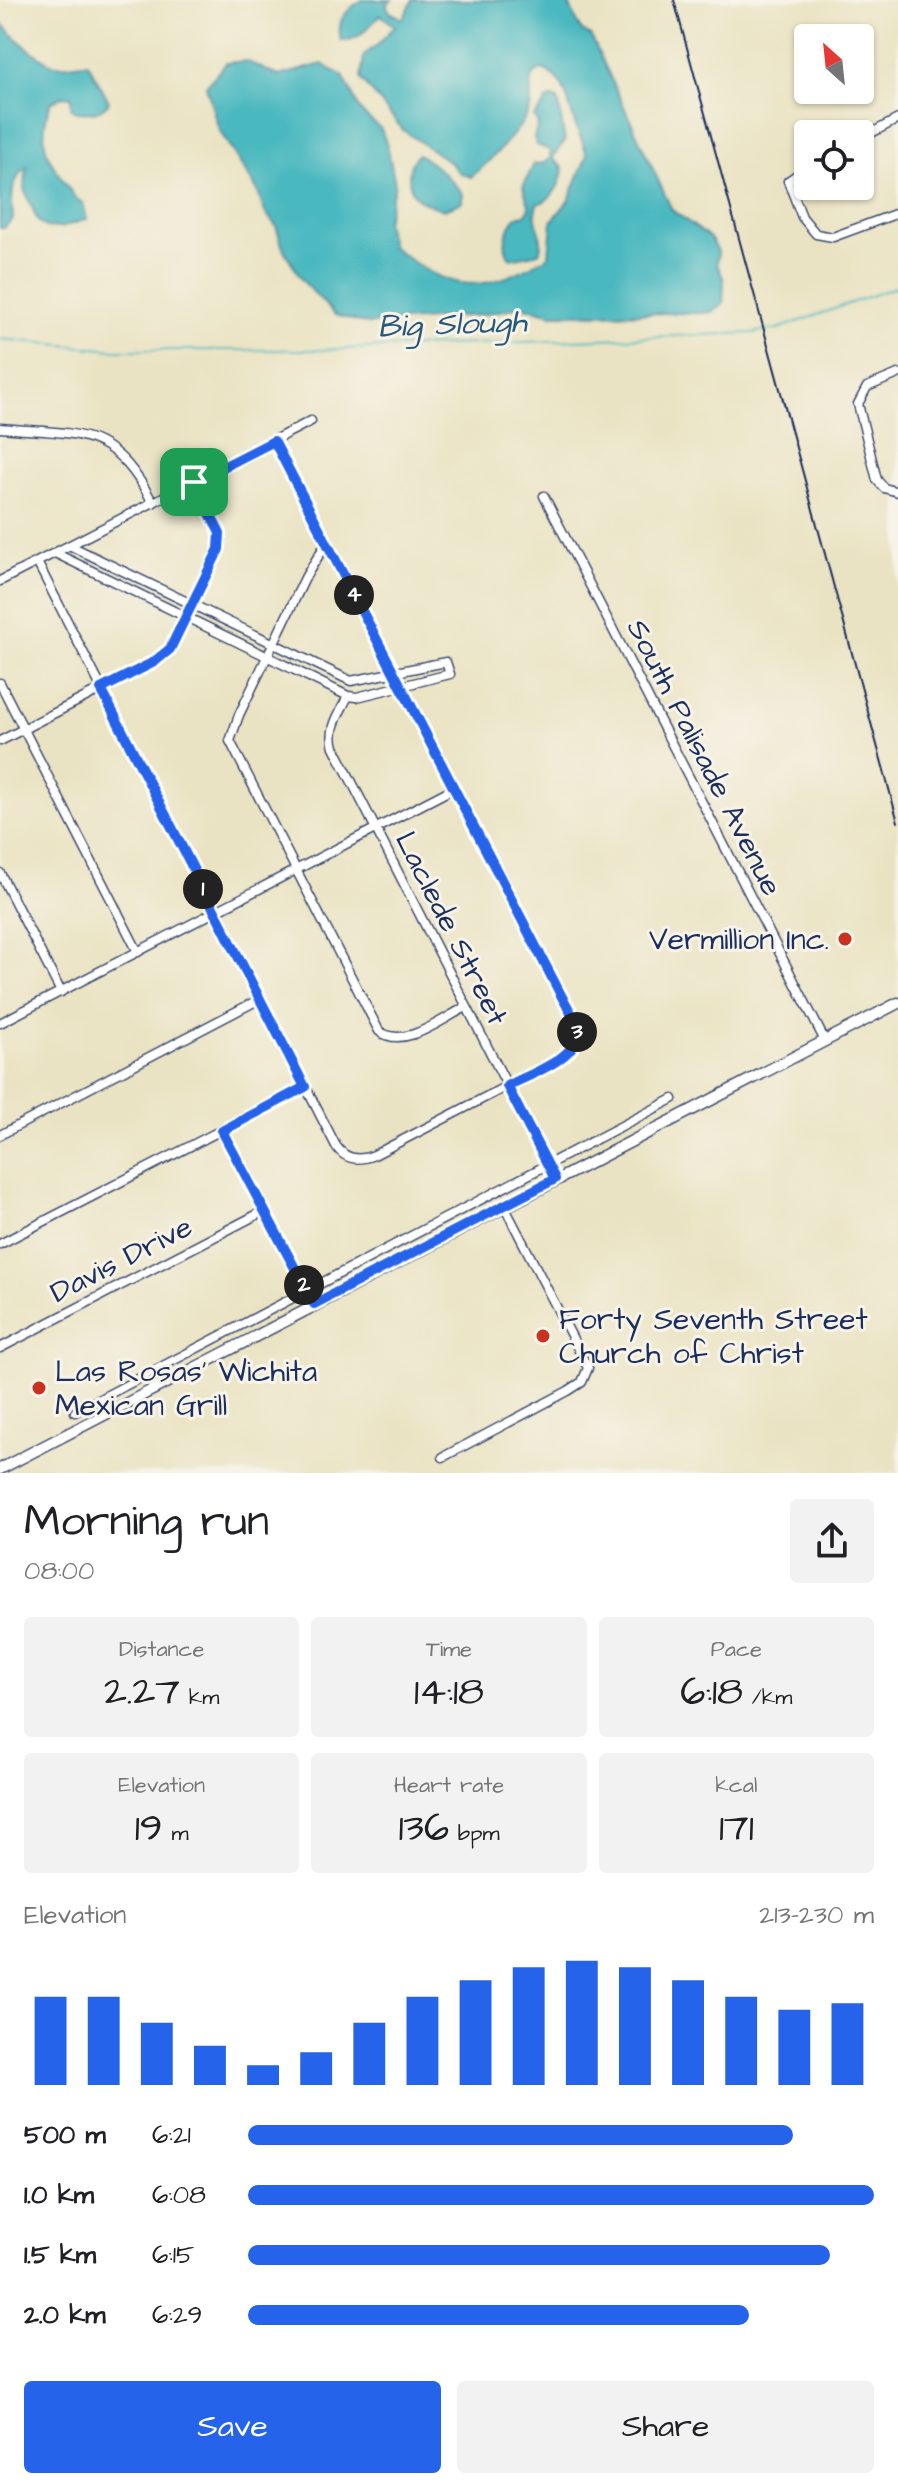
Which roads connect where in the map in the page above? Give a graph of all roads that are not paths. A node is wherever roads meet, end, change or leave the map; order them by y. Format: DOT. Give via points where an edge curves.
graph roads {
  1 [pos="898,119"];
  2 [pos="874,132"];
  3 [pos="794,175"];
  4 [pos="794,198"];
  5 [pos="795,200"];
  6 [pos="898,213"];
  7 [pos="893,376"];
  8 [pos="311,421"];
  9 [pos="0,428"];
  10 [pos="274,441"];
  11 [pos="194,482"];
  12 [pos="898,492"];
  13 [pos="544,496"];
  14 [pos="153,503"];
  15 [pos="327,542"];
  16 [pos="71,546"];
  17 [pos="55,553"];
  18 [pos="37,562"];
  19 [pos="0,581"];
  20 [pos="192,604"];
  21 [pos="186,617"];
  22 [pos="273,644"];
  23 [pos="267,657"];
  24 [pos="394,673"];
  25 [pos="0,683"];
  26 [pos="401,686"];
  27 [pos="101,689"];
  28 [pos="348,696"];
  29 [pos="24,729"];
  30 [pos="0,741"];
  31 [pos="454,788"];
  32 [pos="374,829"];
  33 [pos="295,870"];
  34 [pos="0,873"];
  35 [pos="215,912"];
  36 [pos="138,952"];
  37 [pos="61,992"];
  38 [pos="260,999"];
  39 [pos="898,1003"];
  40 [pos="466,1007"];
  41 [pos="0,1023"];
  42 [pos="824,1039"];
  43 [pos="507,1086"];
  44 [pos="305,1087"];
  45 [pos="673,1099"];
  46 [pos="222,1131"];
  47 [pos="0,1135"];
  48 [pos="548,1166"];
  49 [pos="555,1179"];
  50 [pos="504,1206"];
  51 [pos="264,1211"];
  52 [pos="0,1244"];
  53 [pos="307,1291"];
  54 [pos="314,1304"];
  55 [pos="0,1348"];
  56 [pos="75,1412"];
  57 [pos="443,1457"];
  58 [pos="3,1467"];
  1 -- 2 [label="street"];
  3 -- 4 [label="street" via="788,181"];
  5 -- 6 [label="street" via="802,217 823,237"];
  7 -- 12 [label="street" via="867,387 858,404 877,480"];
  8 -- 10 [label="street"];
  9 -- 14 [label="street" via="99,440 137,474"];
  10 -- 11 [label="street"];
  10 -- 15 [label="street"];
  11 -- 14 [label="street"];
  11 -- 20 [label="street" via="221,541"];
  13 -- 42 [label="street, South Palisade Avenue"];
  14 -- 16 [label="street"];
  15 -- 22 [label="street"];
  15 -- 24 [label="street"];
  16 -- 17 [label="street"];
  16 -- 20 [label="street"];
  17 -- 18 [label="street"];
  17 -- 21 [label="street"];
  18 -- 19 [label="street"];
  18 -- 27 [label="street"];
  20 -- 21 [label="street"];
  20 -- 22 [label="street"];
  21 -- 23 [label="street"];
  21 -- 27 [label="street" via="163,657"];
  22 -- 23 [label="street"];
  22 -- 24 [label="street" via="351,681"];
  23 -- 28 [label="street"];
  23 -- 33 [label="street" via="230,741"];
  24 -- 26 [label="street"];
  24 -- 26 [label="street" via="446,662 449,668 450,674"];
  25 -- 29 [label="street"];
  26 -- 28 [label="street"];
  26 -- 31 [label="street"];
  27 -- 29 [label="street"];
  27 -- 35 [label="street"];
  28 -- 32 [label="street, Laclede Street" via="333,727 332,743"];
  29 -- 30 [label="street"];
  29 -- 36 [label="street"];
  31 -- 32 [label="street"];
  31 -- 43 [label="street" via="573,1019 577,1039 563,1057"];
  32 -- 33 [label="street"];
  32 -- 40 [label="street, Laclede Street"];
  33 -- 35 [label="street"];
  33 -- 40 [label="street" via="379,1031 406,1037"];
  34 -- 37 [label="street"];
  35 -- 36 [label="street"];
  35 -- 38 [label="street"];
  36 -- 37 [label="street"];
  37 -- 41 [label="street"];
  38 -- 44 [label="street"];
  38 -- 47 [label="street"];
  39 -- 42 [label="street"];
  40 -- 43 [label="street, Laclede Street"];
  42 -- 49 [label="street"];
  43 -- 44 [label="street" via="365,1159 350,1158 336,1146"];
  43 -- 48 [label="street, Laclede Street"];
  44 -- 46 [label="street"];
  45 -- 48 [label="street"];
  46 -- 51 [label="street"];
  46 -- 52 [label="street"];
  48 -- 49 [label="street, Laclede Street"];
  48 -- 53 [label="street"];
  49 -- 50 [label="street"];
  50 -- 54 [label="street"];
  50 -- 57 [label="street" via="587,1374 568,1391"];
  51 -- 53 [label="street"];
  51 -- 55 [label="street, Davis Drive"];
  53 -- 54 [label="street"];
  53 -- 56 [label="street"];
  54 -- 58 [label="street"];
}
